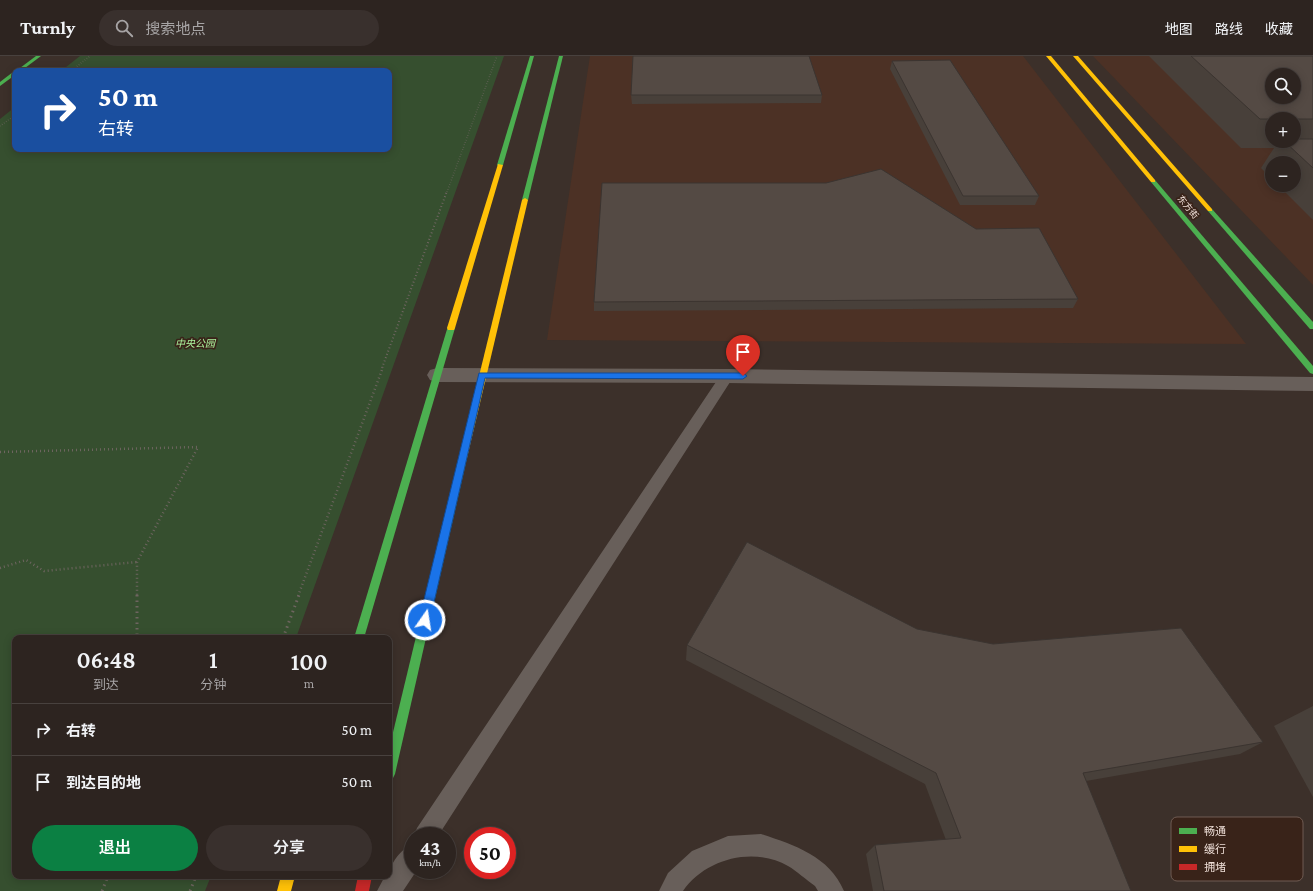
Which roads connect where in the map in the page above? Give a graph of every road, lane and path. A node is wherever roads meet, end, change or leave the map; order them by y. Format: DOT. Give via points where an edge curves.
graph roads {
  1 [pos="39,56"];
  2 [pos="90,56"];
  3 [pos="497,56"];
  4 [pos="532,56"];
  5 [pos="561,56"];
  6 [pos="1048,56"];
  7 [pos="1075,56"];
  8 [pos="22,68"];
  9 [pos="75,68"];
  10 [pos="12,75"];
  11 [pos="0,84"];
  12 [pos="12,117"];
  13 [pos="0,126"];
  14 [pos="1313,328"];
  15 [pos="1313,371"];
  16 [pos="437,375"];
  17 [pos="482,375"];
  18 [pos="727,376"];
  19 [pos="1313,384"];
  20 [pos="0,452"];
  21 [pos="137,562"];
  22 [pos="0,568"];
  23 [pos="137,635"];
  24 [pos="284,635"];
  25 [pos="360,635"];
  26 [pos="392,761"];
  27 [pos="431,827"];
  28 [pos="404,868"];
  29 [pos="107,879"];
  30 [pos="195,879"];
  31 [pos="287,879"];
  32 [pos="364,879"];
  33 [pos="102,891"];
  34 [pos="190,891"];
  35 [pos="284,891"];
  36 [pos="362,891"];
  37 [pos="389,891"];
  38 [pos="671,891"];
  39 [pos="832,891"];
  1 -- 8 [label="main road"];
  2 -- 9 [label="path"];
  3 -- 24 [label="path"];
  4 -- 16 [label="main road"];
  5 -- 17 [label="main road"];
  6 -- 15 [label="main road, 东方街"];
  7 -- 14 [label="main road, 东方街"];
  10 -- 11 [label="main road"];
  12 -- 13 [label="path"];
  16 -- 17 [label="street"];
  16 -- 25 [label="main road"];
  17 -- 18 [label="street"];
  17 -- 26 [label="main road"];
  18 -- 19 [label="street"];
  18 -- 27 [label="lane"];
  20 -- 21 [label="path" via="198,447"];
  21 -- 22 [label="path" via="44,570 26,560"];
  21 -- 23 [label="path"];
  28 -- 37 [label="lane"];
  29 -- 33 [label="path"];
  30 -- 34 [label="path"];
  31 -- 35 [label="main road"];
  32 -- 36 [label="main road"];
  38 -- 39 [label="lane" via="676,881 700,859 728,847 761,845 794,856 823,878"];
}
